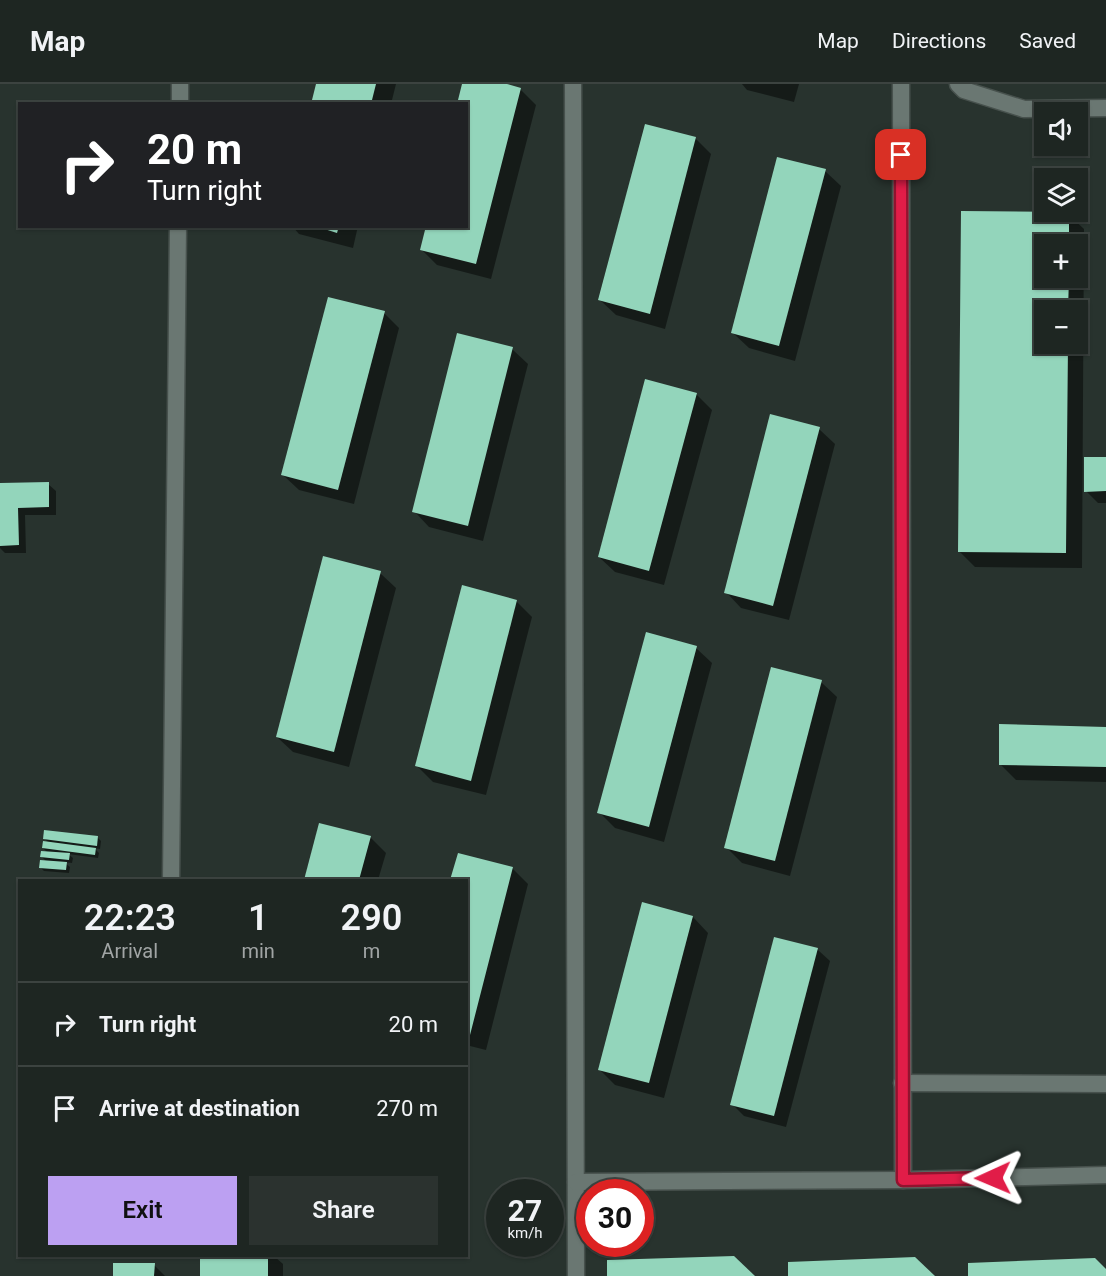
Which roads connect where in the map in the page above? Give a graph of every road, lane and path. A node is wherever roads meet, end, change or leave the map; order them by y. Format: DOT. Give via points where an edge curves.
graph roads {
  1 [pos="180,84"];
  2 [pos="573,84"];
  3 [pos="901,84"];
  4 [pos="958,84"];
  5 [pos="180,102"];
  6 [pos="1106,108"];
  7 [pos="178,228"];
  8 [pos="171,879"];
  9 [pos="902,1083"];
  10 [pos="1106,1084"];
  11 [pos="1106,1175"];
  12 [pos="903,1180"];
  13 [pos="576,1182"];
  14 [pos="654,1182"];
  15 [pos="576,1257"];
  16 [pos="576,1276"];
  1 -- 5 [label="street"];
  2 -- 13 [label="street"];
  3 -- 9 [label="street"];
  4 -- 6 [label="street" via="964,90 1024,109"];
  7 -- 8 [label="street"];
  9 -- 10 [label="street"];
  9 -- 12 [label="street"];
  11 -- 12 [label="street"];
  12 -- 14 [label="street"];
  15 -- 16 [label="street"];
}
